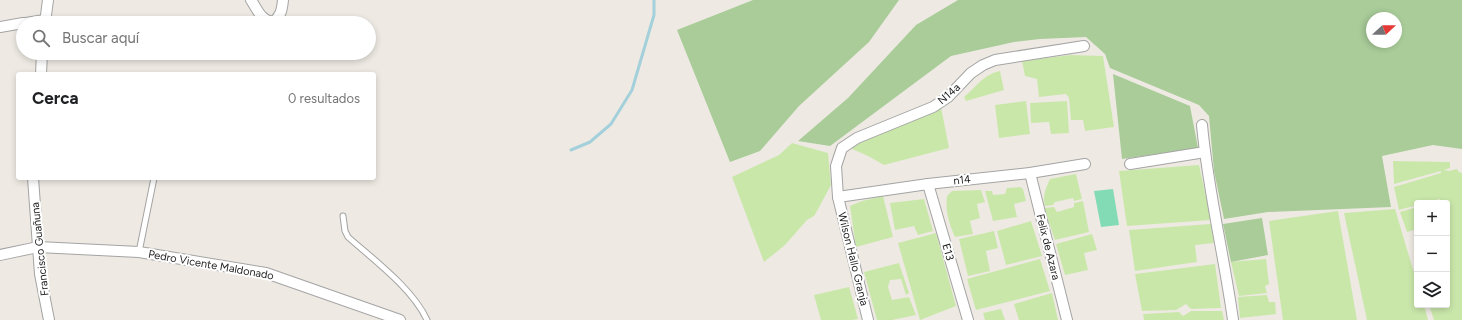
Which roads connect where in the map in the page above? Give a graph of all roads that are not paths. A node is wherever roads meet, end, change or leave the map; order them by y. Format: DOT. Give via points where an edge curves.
graph roads {
  1 [pos="48,0"];
  2 [pos="251,0"];
  3 [pos="283,0"];
  4 [pos="46,16"];
  5 [pos="262,16"];
  6 [pos="280,16"];
  7 [pos="16,25"];
  8 [pos="0,27"];
  9 [pos="1084,46"];
  10 [pos="42,60"];
  11 [pos="41,72"];
  12 [pos="1202,126"];
  13 [pos="1205,152"];
  14 [pos="1085,164"];
  15 [pos="1130,164"];
  16 [pos="1030,173"];
  17 [pos="33,180"];
  18 [pos="154,180"];
  19 [pos="928,184"];
  20 [pos="838,197"];
  21 [pos="343,216"];
  22 [pos="38,247"];
  23 [pos="139,252"];
  24 [pos="0,254"];
  25 [pos="49,320"];
  26 [pos="400,320"];
  27 [pos="427,320"];
  28 [pos="868,320"];
  29 [pos="968,320"];
  30 [pos="1066,320"];
  31 [pos="1234,320"];
  1 -- 4 [label="street"];
  2 -- 5 [label="street"];
  3 -- 6 [label="street"];
  7 -- 8 [label="street"];
  9 -- 20 [label="street, N14a" via="995,60 971,73 948,97 933,107 857,138 842,148 836,166"];
  10 -- 11 [label="street"];
  12 -- 13 [label="street"];
  13 -- 15 [label="street"];
  13 -- 31 [label="street"];
  14 -- 16 [label="street, n14"];
  16 -- 19 [label="street, n14"];
  16 -- 30 [label="street, Felix de Azara"];
  17 -- 22 [label="street, Francisco Guañuna"];
  18 -- 23 [label="lane"];
  19 -- 20 [label="street, n14"];
  19 -- 29 [label="street, E13"];
  20 -- 28 [label="street, Wilson Hallo Granja"];
  21 -- 27 [label="lane" via="348,237 407,290"];
  22 -- 23 [label="street, Pedro Vicente Maldonado"];
  22 -- 24 [label="street, Pedro Vicente Maldonado"];
  22 -- 25 [label="street, Francisco Guañuna" via="40,274"];
  23 -- 26 [label="street, Pedro Vicente Maldonado" via="266,273"];
}
